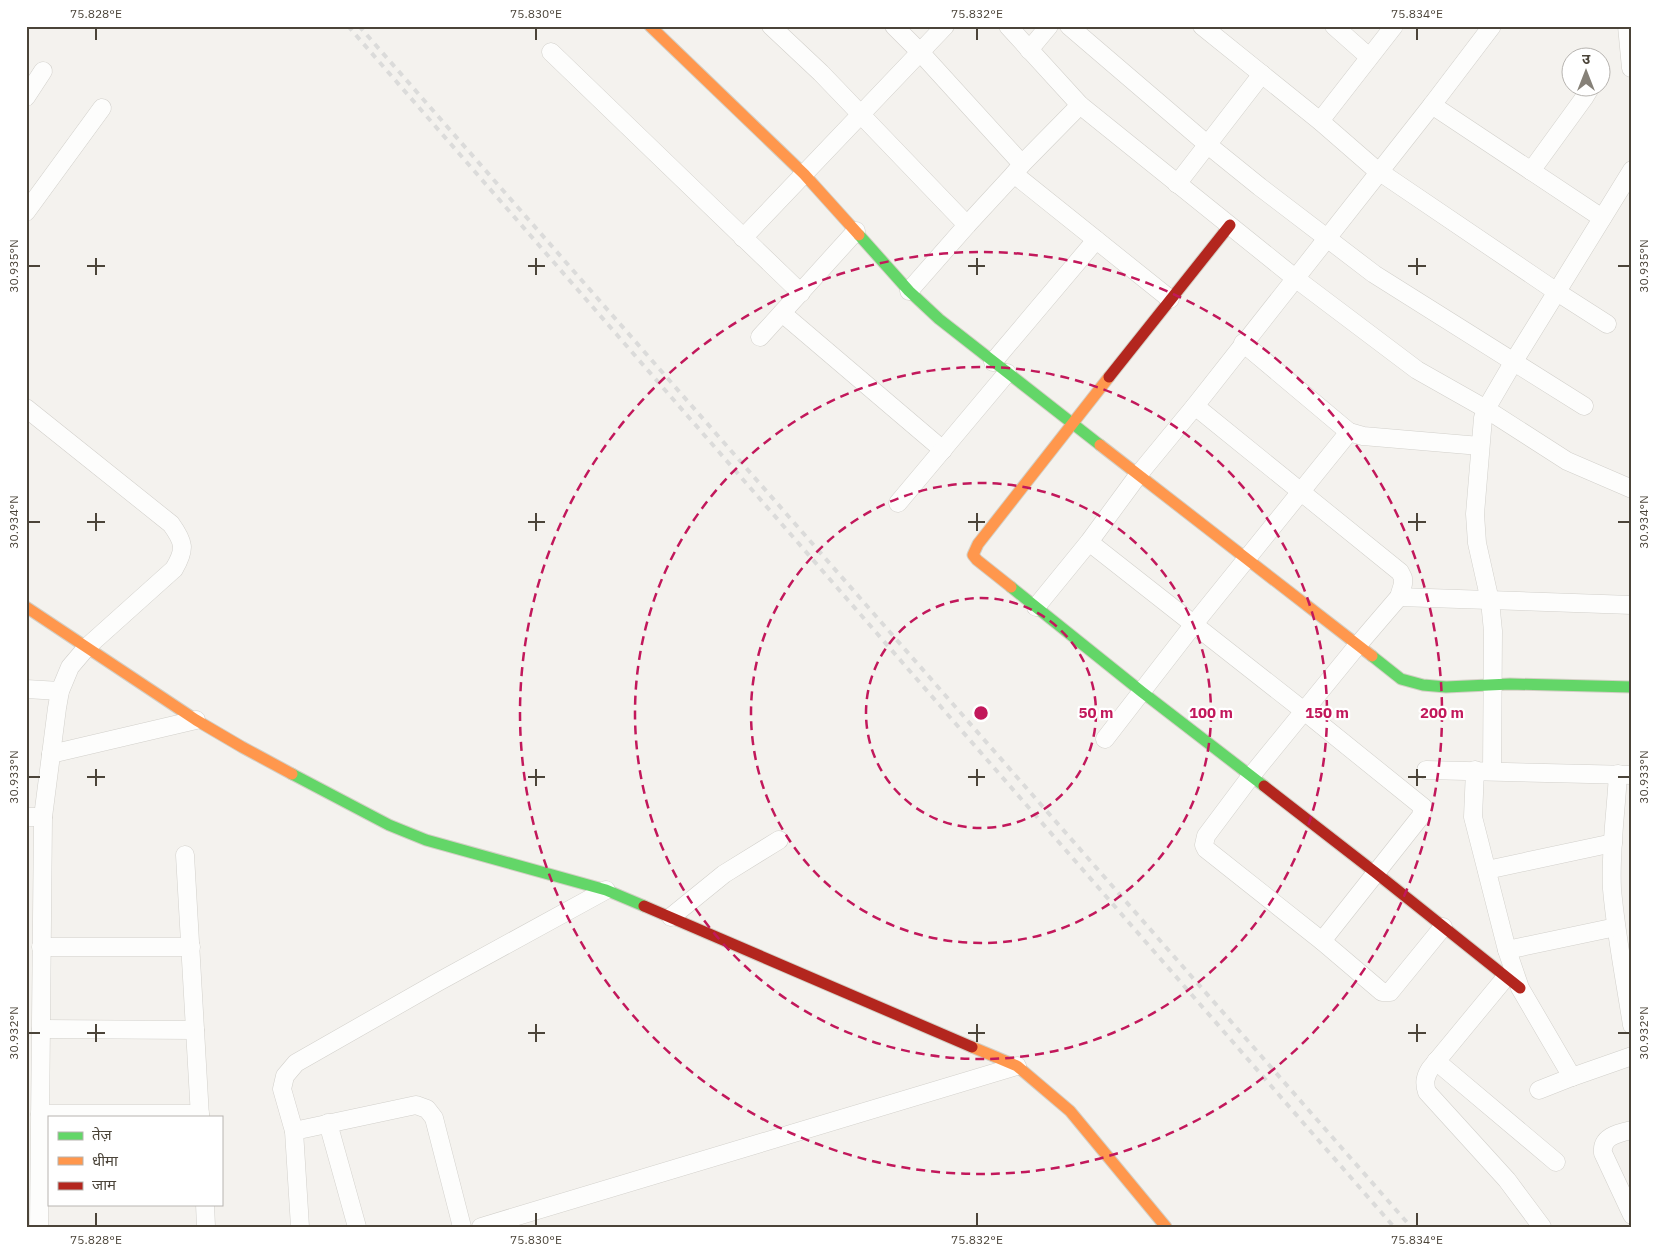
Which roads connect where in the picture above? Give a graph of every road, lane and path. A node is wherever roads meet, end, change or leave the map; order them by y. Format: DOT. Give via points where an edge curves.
graph roads {
  1 [pos="650,26"];
  2 [pos="771,26"];
  3 [pos="894,26"];
  4 [pos="945,26"];
  5 [pos="1008,26"];
  6 [pos="1049,26"];
  7 [pos="1069,26"];
  8 [pos="1202,26"];
  9 [pos="1334,26"];
  10 [pos="1394,26"];
  11 [pos="1492,26"];
  12 [pos="1627,26"];
  13 [pos="1029,50"];
  14 [pos="551,52"];
  15 [pos="920,52"];
  16 [pos="1369,57"];
  17 [pos="1631,68"];
  18 [pos="43,71"];
  19 [pos="1262,74"];
  20 [pos="26,97"];
  21 [pos="1584,98"];
  22 [pos="1080,104"];
  23 [pos="1432,105"];
  24 [pos="102,108"];
  25 [pos="861,114"];
  26 [pos="1320,121"];
  27 [pos="1208,145"];
  28 [pos="1018,169"];
  29 [pos="1632,170"];
  30 [pos="1531,171"];
  31 [pos="1379,172"];
  32 [pos="804,174"];
  33 [pos="1177,184"];
  34 [pos="26,212"];
  35 [pos="1602,218"];
  36 [pos="967,225"];
  37 [pos="1230,225"];
  38 [pos="856,231"];
  39 [pos="743,238"];
  40 [pos="1326,238"];
  41 [pos="1096,240"];
  42 [pos="1294,278"];
  43 [pos="909,290"];
  44 [pos="1557,292"];
  45 [pos="800,293"];
  46 [pos="1170,299"];
  47 [pos="782,313"];
  48 [pos="1608,324"];
  49 [pos="760,337"];
  50 [pos="1243,343"];
  51 [pos="1514,361"];
  52 [pos="993,362"];
  53 [pos="1007,373"];
  54 [pos="1195,406"];
  55 [pos="1584,406"];
  56 [pos="26,408"];
  57 [pos="1486,409"];
  58 [pos="1074,424"];
  59 [pos="1349,432"];
  60 [pos="1480,446"];
  61 [pos="943,450"];
  62 [pos="1139,474"];
  63 [pos="1632,489"];
  64 [pos="1301,493"];
  65 [pos="898,503"];
  66 [pos="1089,542"];
  67 [pos="1247,558"];
  68 [pos="1399,597"];
  69 [pos="1490,601"];
  70 [pos="1632,605"];
  71 [pos="1036,607"];
  72 [pos="26,608"];
  73 [pos="1194,624"];
  74 [pos="1357,646"];
  75 [pos="87,647"];
  76 [pos="1494,684"];
  77 [pos="1632,687"];
  78 [pos="26,689"];
  79 [pos="60,691"];
  80 [pos="1142,692"];
  81 [pos="1304,710"];
  82 [pos="196,720"];
  83 [pos="1105,739"];
  84 [pos="51,754"];
  85 [pos="1426,770"];
  86 [pos="1484,770"];
  87 [pos="1625,774"];
  88 [pos="1251,776"];
  89 [pos="34,817"];
  90 [pos="779,840"];
  91 [pos="1613,843"];
  92 [pos="186,855"];
  93 [pos="1487,870"];
  94 [pos="1376,873"];
  95 [pos="606,890"];
  96 [pos="671,918"];
  97 [pos="1443,927"];
  98 [pos="1616,927"];
  99 [pos="1322,941"];
  100 [pos="41,947"];
  101 [pos="190,947"];
  102 [pos="1507,950"];
  103 [pos="1627,969"];
  104 [pos="1506,977"];
  105 [pos="1520,988"];
  106 [pos="1632,1025"];
  107 [pos="41,1029"];
  108 [pos="195,1030"];
  109 [pos="1632,1056"];
  110 [pos="1436,1061"];
  111 [pos="1017,1066"];
  112 [pos="1572,1077"];
  113 [pos="1539,1090"];
  114 [pos="40,1114"];
  115 [pos="200,1115"];
  116 [pos="328,1123"];
  117 [pos="294,1130"];
  118 [pos="1632,1130"];
  119 [pos="1556,1162"];
  120 [pos="44,1200"];
  121 [pos="205,1206"];
  122 [pos="1632,1215"];
  123 [pos="39,1227"];
  124 [pos="206,1227"];
  125 [pos="300,1227"];
  126 [pos="357,1227"];
  127 [pos="462,1227"];
  128 [pos="481,1227"];
  129 [pos="1166,1227"];
  130 [pos="1542,1227"];
  1 -- 32 [label="street"];
  2 -- 25 [label="street"];
  3 -- 15 [label="street"];
  4 -- 15 [label="street"];
  5 -- 13 [label="street"];
  6 -- 13 [label="street"];
  7 -- 27 [label="street"];
  8 -- 19 [label="street"];
  9 -- 16 [label="street"];
  10 -- 16 [label="street"];
  11 -- 23 [label="street"];
  12 -- 17 [label="street"];
  13 -- 22 [label="street"];
  14 -- 39 [label="street"];
  15 -- 25 [label="street"];
  15 -- 28 [label="street"];
  16 -- 26 [label="street"];
  18 -- 20 [label="street"];
  19 -- 26 [label="street"];
  19 -- 27 [label="street"];
  21 -- 30 [label="street"];
  22 -- 28 [label="street"];
  22 -- 33 [label="street"];
  23 -- 30 [label="street"];
  23 -- 31 [label="street"];
  24 -- 34 [label="street"];
  25 -- 32 [label="street"];
  25 -- 36 [label="street"];
  26 -- 31 [label="street"];
  27 -- 33 [label="street"];
  27 -- 40 [label="street"];
  28 -- 36 [label="street"];
  28 -- 41 [label="street"];
  29 -- 35 [label="street"];
  30 -- 35 [label="street"];
  31 -- 40 [label="street"];
  31 -- 44 [label="street"];
  32 -- 38 [label="street"];
  32 -- 39 [label="street"];
  33 -- 37 [label="street"];
  35 -- 44 [label="street"];
  36 -- 43 [label="street"];
  37 -- 42 [label="street"];
  37 -- 46 [label="street"];
  38 -- 43 [label="street"];
  38 -- 45 [label="street"];
  39 -- 45 [label="street"];
  40 -- 42 [label="street"];
  40 -- 51 [label="street" via="1374,274"];
  41 -- 46 [label="street"];
  41 -- 52 [label="street"];
  42 -- 50 [label="street"];
  42 -- 57 [label="street" via="1417,370"];
  43 -- 52 [label="street"];
  44 -- 48 [label="street"];
  44 -- 51 [label="street"];
  45 -- 47 [label="street"];
  46 -- 58 [label="street"];
  47 -- 49 [label="street"];
  47 -- 61 [label="street"];
  50 -- 54 [label="street"];
  50 -- 59 [label="street"];
  51 -- 55 [label="street"];
  51 -- 57 [label="street"];
  52 -- 53 [label="street"];
  53 -- 58 [label="street"];
  53 -- 61 [label="street"];
  54 -- 62 [label="street"];
  54 -- 64 [label="street"];
  56 -- 75 [label="street" via="171,524 183,544 182,556 174,569"];
  57 -- 60 [label="street"];
  57 -- 63 [label="street" via="1567,461"];
  58 -- 62 [label="street"];
  58 -- 71 [label="street" via="978,544 973,555"];
  59 -- 60 [label="street"];
  59 -- 64 [label="street"];
  60 -- 69 [label="street" via="1475,514 1477,544"];
  61 -- 65 [label="street"];
  62 -- 66 [label="street"];
  62 -- 67 [label="street"];
  64 -- 67 [label="street"];
  64 -- 68 [label="street" via="1400,572 1403,584"];
  66 -- 71 [label="street"];
  66 -- 73 [label="street"];
  67 -- 73 [label="street"];
  67 -- 74 [label="street"];
  68 -- 69 [label="street"];
  68 -- 74 [label="street"];
  69 -- 70 [label="street"];
  69 -- 76 [label="street"];
  71 -- 80 [label="street"];
  72 -- 75 [label="street"];
  73 -- 80 [label="street"];
  73 -- 81 [label="street"];
  74 -- 76 [label="street" via="1390,672 1412,684"];
  74 -- 81 [label="street"];
  75 -- 79 [label="street" via="70,667"];
  75 -- 82 [label="street"];
  76 -- 77 [label="street"];
  76 -- 86 [label="street"];
  78 -- 79 [label="street"];
  79 -- 84 [label="street"];
  80 -- 83 [label="street"];
  80 -- 88 [label="street"];
  81 -- 88 [label="street"];
  81 -- 94 [label="street" via="1423,807 1421,816"];
  82 -- 84 [label="street"];
  82 -- 95 [label="street" via="389,825 426,840"];
  84 -- 89 [label="street"];
  85 -- 86 [label="street"];
  86 -- 87 [label="street"];
  86 -- 93 [label="street" via="1473,817"];
  87 -- 91 [label="street"];
  88 -- 94 [label="street"];
  88 -- 99 [label="street" via="1206,836 1204,845"];
  89 -- 100 [label="street"];
  90 -- 96 [label="street" via="724,874"];
  91 -- 93 [label="street"];
  91 -- 98 [label="street" via="1612,888"];
  92 -- 101 [label="street"];
  93 -- 102 [label="street"];
  94 -- 97 [label="street"];
  94 -- 99 [label="street"];
  95 -- 96 [label="street"];
  95 -- 117 [label="street" via="296,1063 285,1076 282,1089"];
  96 -- 111 [label="street"];
  97 -- 99 [label="street" via="1392,990 1386,993"];
  97 -- 104 [label="street"];
  98 -- 102 [label="street"];
  98 -- 103 [label="street"];
  100 -- 101 [label="street"];
  100 -- 107 [label="street"];
  101 -- 108 [label="street"];
  102 -- 105 [label="street"];
  103 -- 106 [label="street"];
  104 -- 105 [label="street"];
  104 -- 110 [label="street"];
  105 -- 112 [label="street"];
  107 -- 108 [label="street"];
  107 -- 114 [label="street"];
  108 -- 115 [label="street"];
  109 -- 112 [label="street"];
  110 -- 119 [label="street"];
  110 -- 130 [label="street" via="1425,1081 1427,1092 1507,1180"];
  111 -- 128 [label="street"];
  111 -- 129 [label="street" via="1070,1111"];
  112 -- 113 [label="street"];
  114 -- 115 [label="street"];
  114 -- 120 [label="street"];
  116 -- 117 [label="street"];
  116 -- 126 [label="street"];
  116 -- 127 [label="street" via="416,1105 427,1109 434,1118"];
  117 -- 125 [label="street"];
  118 -- 122 [label="street" via="1608,1138 1602,1148"];
  120 -- 123 [label="street"];
  121 -- 124 [label="street"];
}
